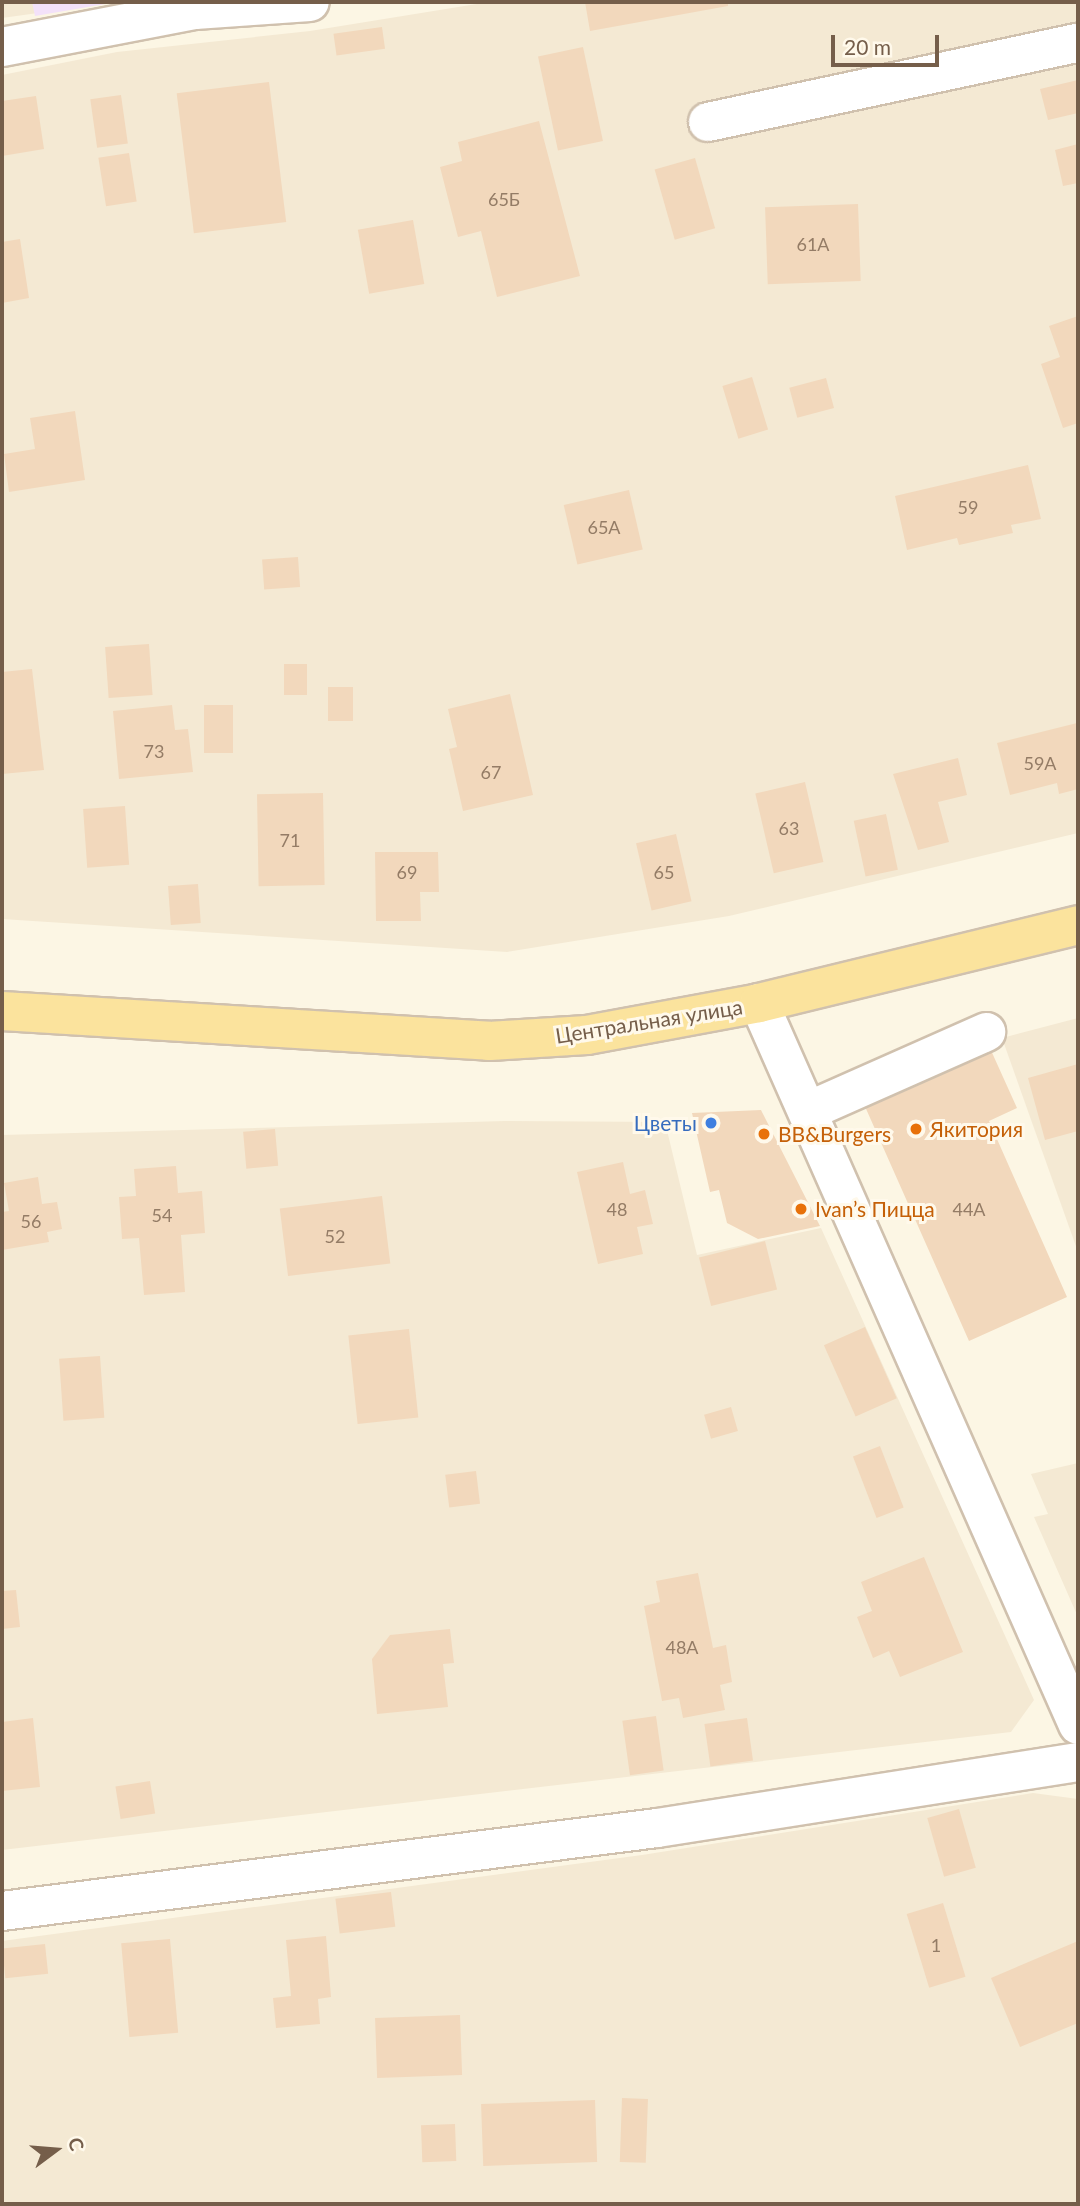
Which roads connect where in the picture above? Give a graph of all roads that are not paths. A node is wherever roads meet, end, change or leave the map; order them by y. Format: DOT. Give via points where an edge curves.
graph roads {
  1 [pos="310,2"];
  2 [pos="1078,43"];
  3 [pos="2,47"];
  4 [pos="708,122"];
  5 [pos="1078,925"];
  6 [pos="759,1003"];
  7 [pos="2,1011"];
  8 [pos="986,1032"];
  9 [pos="808,1111"];
  10 [pos="1078,1726"];
  11 [pos="1078,1762"];
  12 [pos="2,1911"];
  1 -- 3 [label="street" via="195,10"];
  2 -- 4 [label="street"];
  5 -- 6 [label="main road, Центральная улица"];
  6 -- 7 [label="main road, Центральная улица" via="587,1035 489,1041"];
  6 -- 9 [label="street"];
  8 -- 9 [label="street"];
  9 -- 10 [label="street"];
  11 -- 12 [label="street" via="657,1828"];
}
